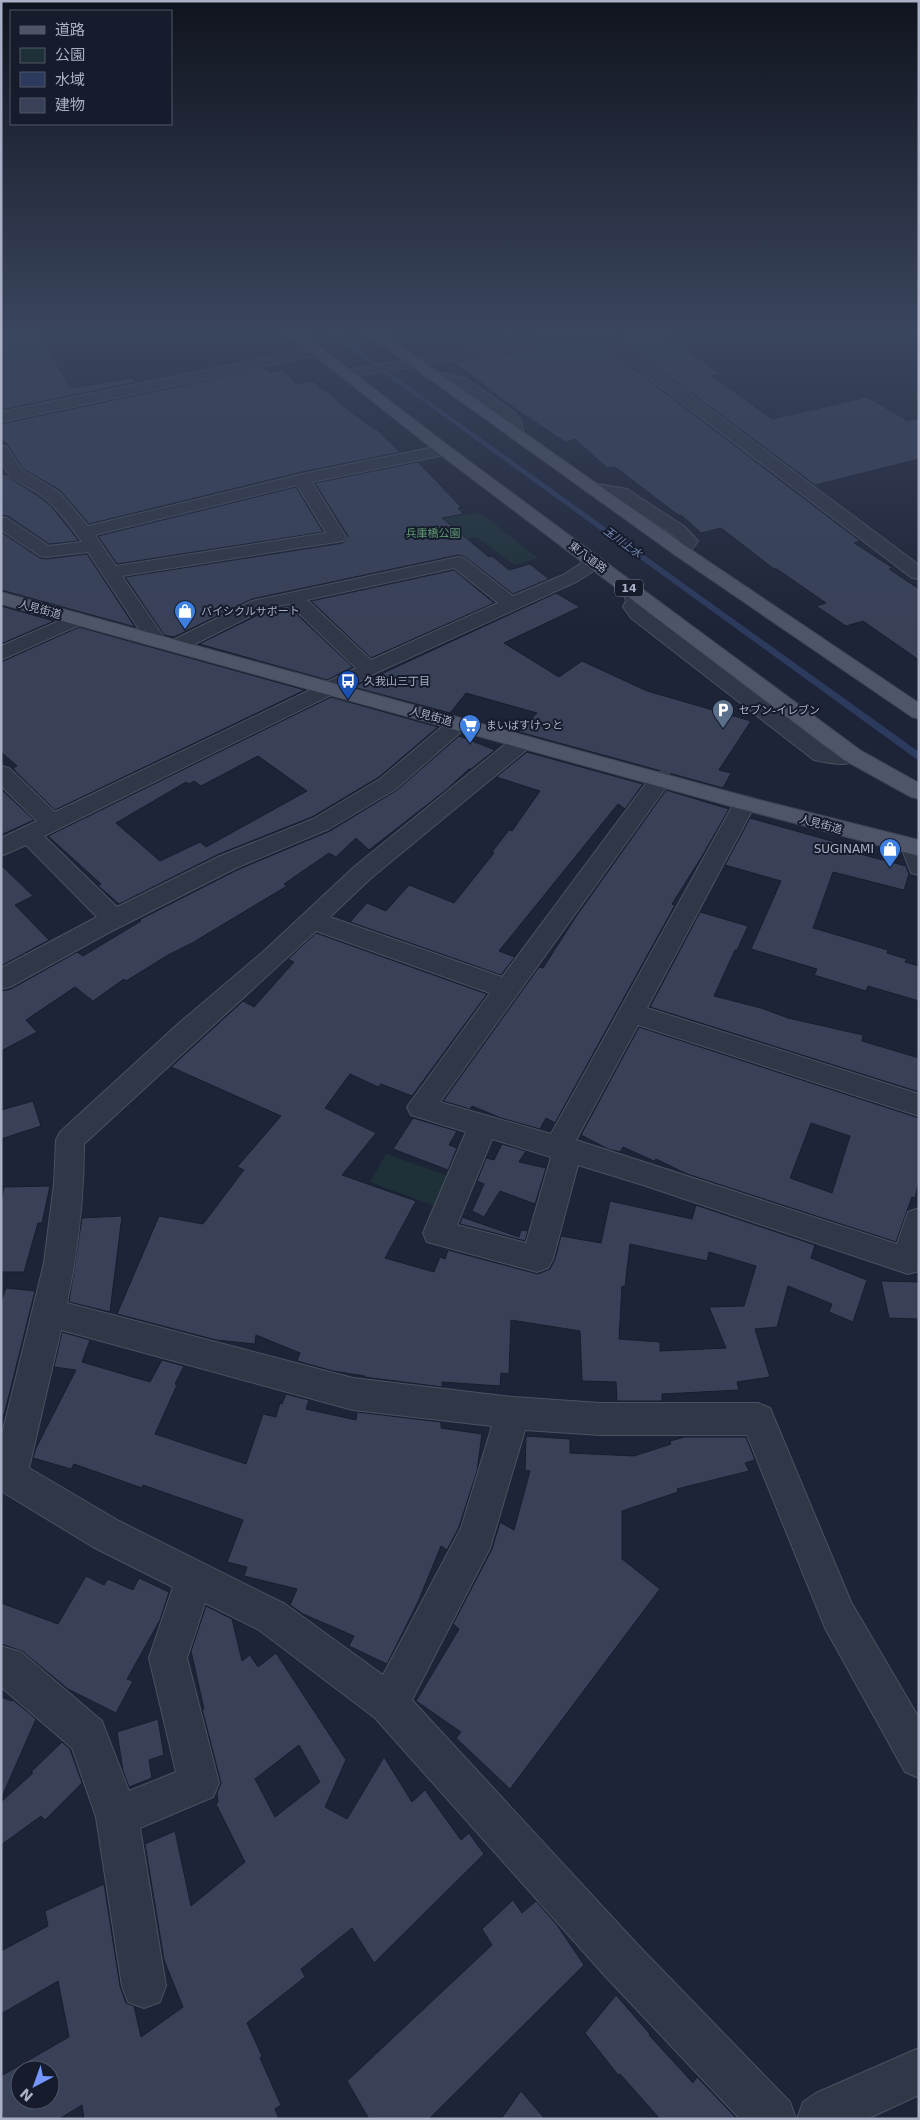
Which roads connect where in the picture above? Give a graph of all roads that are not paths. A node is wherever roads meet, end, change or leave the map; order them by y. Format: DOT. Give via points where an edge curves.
graph roads {
  1 [pos="416,428"];
  2 [pos="506,428"];
  3 [pos="726,428"];
  4 [pos="444,450"];
  5 [pos="2,454"];
  6 [pos="302,479"];
  7 [pos="1,522"];
  8 [pos="89,539"];
  9 [pos="595,562"];
  10 [pos="111,572"];
  11 [pos="919,574"];
  12 [pos="631,590"];
  13 [pos="1,598"];
  14 [pos="293,598"];
  15 [pos="512,605"];
  16 [pos="77,618"];
  17 [pos="155,639"];
  18 [pos="178,645"];
  19 [pos="1,654"];
  20 [pos="369,669"];
  21 [pos="331,688"];
  22 [pos="919,713"];
  23 [pos="459,724"];
  24 [pos="522,742"];
  25 [pos="852,754"];
  26 [pos="1,773"];
  27 [pos="661,779"];
  28 [pos="919,792"];
  29 [pos="745,803"];
  30 [pos="54,823"];
  31 [pos="29,835"];
  32 [pos="1,848"];
  33 [pos="917,854"];
  34 [pos="114,919"];
  35 [pos="312,920"];
  36 [pos="1,980"];
  37 [pos="508,990"];
  38 [pos="632,1013"];
  39 [pos="919,1105"];
  40 [pos="483,1126"];
  41 [pos="563,1148"];
  42 [pos="919,1221"];
  43 [pos="49,1312"];
  44 [pos="513,1413"];
  45 [pos="5,1474"];
  46 [pos="195,1577"];
  47 [pos="1,1665"];
  48 [pos="389,1704"];
  49 [pos="919,1758"];
  50 [pos="117,1817"];
  51 [pos="144,1986"];
  52 [pos="919,2071"];
  53 [pos="773,2119"];
  54 [pos="820,2119"];
  1 -- 4 [label="main road, 東八道路 / 14"];
  2 -- 22 [label="main road"];
  3 -- 11 [label="street"];
  4 -- 6 [label="street"];
  4 -- 9 [label="main road, 東八道路 / 14"];
  5 -- 8 [label="street" via="16,473 53,496"];
  6 -- 8 [label="street"];
  6 -- 10 [label="street" via="337,537"];
  7 -- 8 [label="street" via="46,552"];
  8 -- 10 [label="street"];
  9 -- 12 [label="main road, 東八道路 / 14"];
  9 -- 15 [label="street"];
  10 -- 17 [label="street"];
  12 -- 25 [label="street" via="635,601 633,607 638,614 773,719 822,755 842,758"];
  13 -- 16 [label="main road, 人見街道"];
  14 -- 15 [label="street" via="458,562"];
  14 -- 18 [label="street" via="259,605"];
  14 -- 20 [label="street"];
  15 -- 20 [label="street"];
  16 -- 17 [label="main road, 人見街道"];
  16 -- 19 [label="street"];
  17 -- 18 [label="main road, 人見街道"];
  18 -- 21 [label="main road, 人見街道"];
  20 -- 21 [label="street"];
  21 -- 23 [label="main road, 人見街道"];
  21 -- 30 [label="street"];
  23 -- 24 [label="main road, 人見街道"];
  23 -- 34 [label="street" via="388,784 321,824 228,862"];
  24 -- 27 [label="main road, 人見街道"];
  24 -- 35 [label="street" via="362,873"];
  25 -- 28 [label="main road"];
  26 -- 30 [label="street"];
  27 -- 29 [label="main road, 人見街道"];
  27 -- 37 [label="street"];
  29 -- 33 [label="main road, 人見街道"];
  29 -- 38 [label="street"];
  30 -- 31 [label="street"];
  31 -- 32 [label="street"];
  31 -- 34 [label="street"];
  34 -- 36 [label="street"];
  35 -- 37 [label="street"];
  35 -- 43 [label="street" via="70,1140 69,1184 60,1263"];
  37 -- 40 [label="street" via="421,1107"];
  38 -- 39 [label="street"];
  38 -- 41 [label="street"];
  40 -- 41 [label="street"];
  40 -- 41 [label="street" via="438,1233 537,1259"];
  41 -- 42 [label="street" via="908,1261"];
  43 -- 44 [label="street" via="353,1394"];
  43 -- 45 [label="street"];
  44 -- 48 [label="street" via="477,1535"];
  44 -- 49 [label="street" via="600,1419 758,1419 838,1615"];
  45 -- 46 [label="street" via="106,1534"];
  46 -- 48 [label="street" via="272,1617"];
  46 -- 50 [label="street" via="168,1658 199,1783"];
  47 -- 50 [label="street" via="7,1666 88,1736"];
  48 -- 53 [label="street" via="621,1960"];
  50 -- 51 [label="street"];
  52 -- 54 [label="street"];
}
